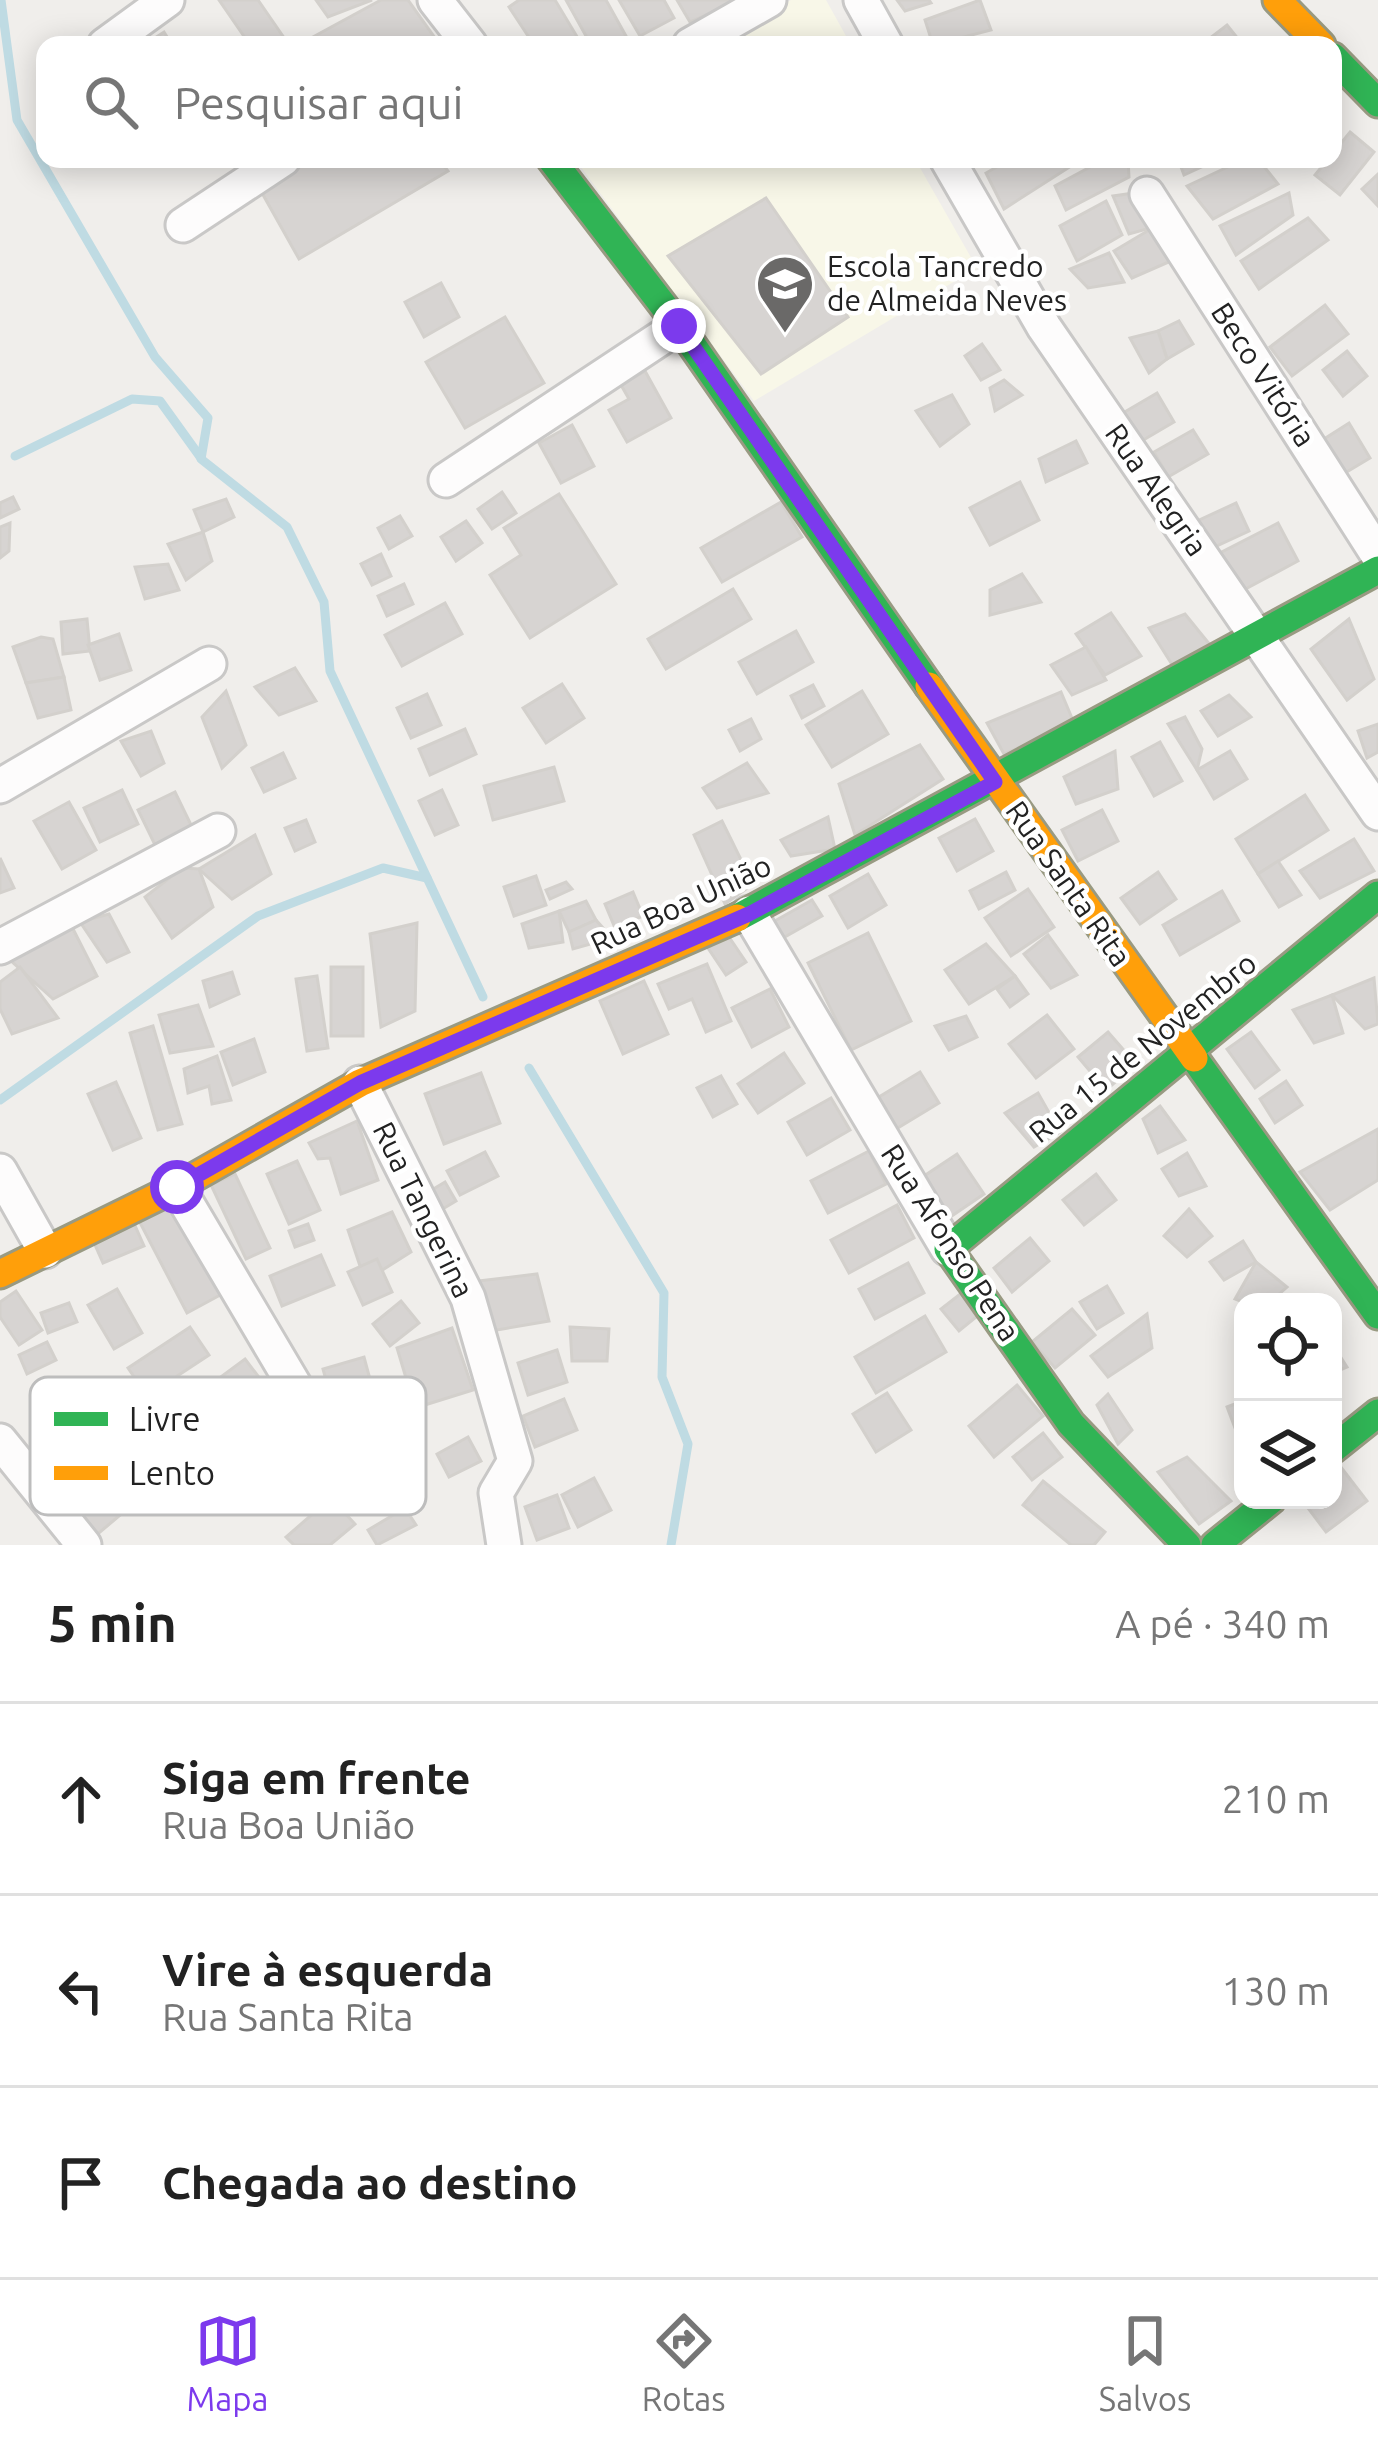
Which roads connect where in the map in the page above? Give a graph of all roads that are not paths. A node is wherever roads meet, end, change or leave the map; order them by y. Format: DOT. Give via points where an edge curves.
graph roads {
  1 [pos="167,0"];
  2 [pos="435,0"];
  3 [pos="769,0"];
  4 [pos="861,0"];
  5 [pos="1276,0"];
  6 [pos="117,36"];
  7 [pos="460,36"];
  8 [pos="706,36"];
  9 [pos="881,36"];
  10 [pos="1312,36"];
  11 [pos="1342,66"];
  12 [pos="1378,103"];
  13 [pos="269,168"];
  14 [pos="558,168"];
  15 [pos="952,168"];
  16 [pos="1147,194"];
  17 [pos="183,224"];
  18 [pos="679,326"];
  19 [pos="446,480"];
  20 [pos="1378,555"];
  21 [pos="1378,570"];
  22 [pos="1257,635"];
  23 [pos="209,664"];
  24 [pos="995,782"];
  25 [pos="0,786"];
  26 [pos="1378,813"];
  27 [pos="218,831"];
  28 [pos="1378,896"];
  29 [pos="749,914"];
  30 [pos="0,947"];
  31 [pos="1190,1055"];
  32 [pos="360,1083"];
  33 [pos="0,1171"];
  34 [pos="177,1187"];
  35 [pos="948,1249"];
  36 [pos="45,1250"];
  37 [pos="0,1274"];
  38 [pos="1378,1315"];
  39 [pos="289,1377"];
  40 [pos="1378,1413"];
  41 [pos="0,1442"];
  42 [pos="1342,1442"];
  43 [pos="30,1479"];
  44 [pos="1259,1509"];
  45 [pos="60,1515"];
  46 [pos="84,1545"];
  47 [pos="504,1545"];
  48 [pos="1186,1545"];
  49 [pos="1215,1545"];
  1 -- 6 [label="street"];
  2 -- 7 [label="street"];
  3 -- 8 [label="street"];
  4 -- 9 [label="street"];
  5 -- 10 [label="street"];
  11 -- 12 [label="street"];
  13 -- 17 [label="street"];
  14 -- 18 [label="street, Rua Santa Rita"];
  15 -- 22 [label="street, Rua Alegria" via="1044,326"];
  16 -- 20 [label="street, Beco Vitória"];
  18 -- 19 [label="street"];
  18 -- 24 [label="street, Rua Santa Rita"];
  21 -- 22 [label="street, Rua Boa União"];
  22 -- 24 [label="street, Rua Boa União"];
  22 -- 26 [label="street, Rua Alegria"];
  23 -- 25 [label="street"];
  24 -- 29 [label="street, Rua Boa União"];
  24 -- 31 [label="street, Rua Santa Rita"];
  27 -- 30 [label="street"];
  28 -- 31 [label="street, Rua 15 de Novembro"];
  29 -- 32 [label="street, Rua Boa União"];
  29 -- 35 [label="street, Rua Afonso Pena"];
  31 -- 35 [label="street, Rua 15 de Novembro"];
  31 -- 38 [label="street, Rua Santa Rita"];
  32 -- 34 [label="street, Rua Boa União"];
  32 -- 47 [label="street, Rua Tangerina" via="469,1298 515,1461 496,1493"];
  33 -- 36 [label="street"];
  34 -- 36 [label="street, Rua Boa União"];
  34 -- 39 [label="street"];
  35 -- 48 [label="street, Rua Afonso Pena" via="1071,1424"];
  36 -- 37 [label="street, Rua Boa União"];
  40 -- 42 [label="street"];
  41 -- 43 [label="street"];
  44 -- 49 [label="street"];
  45 -- 46 [label="street"];
}
